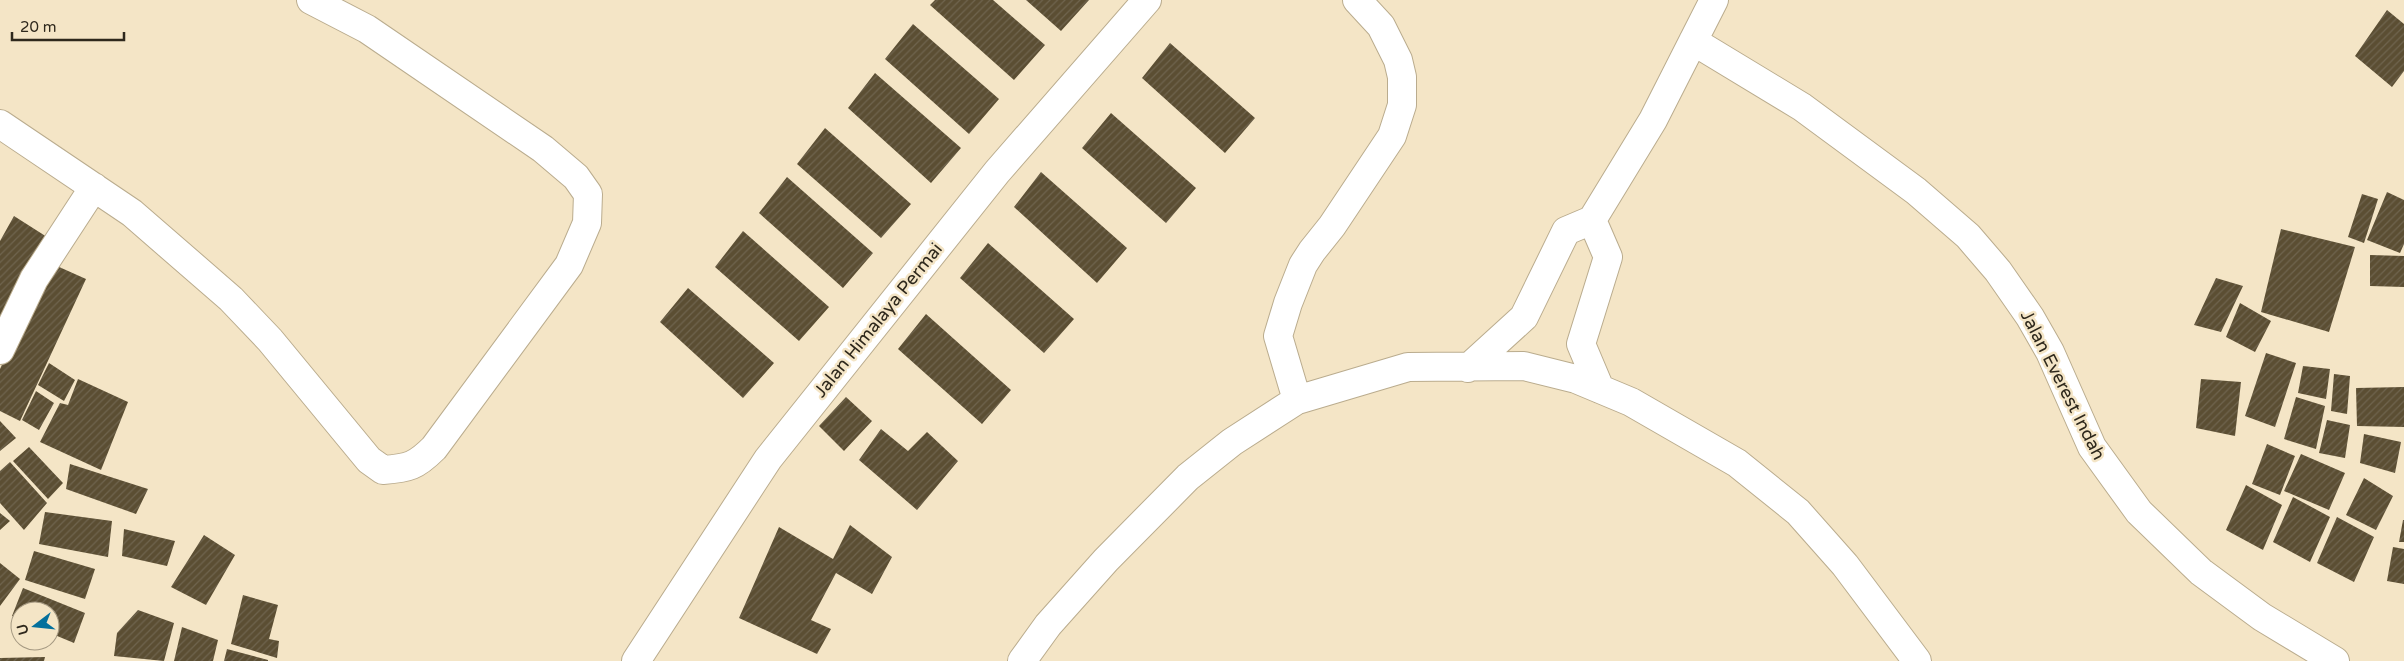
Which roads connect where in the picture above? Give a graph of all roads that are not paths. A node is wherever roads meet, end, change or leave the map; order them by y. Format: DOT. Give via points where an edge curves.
graph roads {
  1 [pos="310,0"];
  2 [pos="1147,0"];
  3 [pos="1357,0"];
  4 [pos="1714,0"];
  5 [pos="1692,41"];
  6 [pos="0,124"];
  7 [pos="94,187"];
  8 [pos="1592,220"];
  9 [pos="0,350"];
  10 [pos="1468,368"];
  11 [pos="1600,389"];
  12 [pos="1297,400"];
  13 [pos="636,661"];
  14 [pos="1022,661"];
  15 [pos="1916,661"];
  16 [pos="2335,661"];
  1 -- 7 [label="street" via="367,29 543,149 576,177 588,194 587,223 570,265 434,448 418,464 383,470 369,460 270,340 231,299 132,213"];
  2 -- 13 [label="street, Jalan Himalaya Permai" via="997,172 768,458"];
  3 -- 12 [label="street" via="1381,26 1398,60 1402,105 1392,136 1303,265 1288,303 1278,336"];
  4 -- 5 [label="street"];
  5 -- 8 [label="street" via="1653,120"];
  5 -- 16 [label="street, Jalan Everest Indah" via="1802,107 1916,191 1968,236 1998,271 2030,317 2050,352 2092,447 2139,512 2202,572 2262,617"];
  6 -- 7 [label="street"];
  7 -- 9 [label="street" via="34,278"];
  8 -- 10 [label="street" via="1566,231 1524,317"];
  8 -- 11 [label="street" via="1608,257 1581,344"];
  10 -- 11 [label="street" via="1524,366 1576,379"];
  10 -- 12 [label="street" via="1408,367"];
  11 -- 15 [label="street" via="1639,406 1737,463 1798,512 1845,565"];
  12 -- 14 [label="street" via="1232,442 1188,477 1106,560 1048,625"];
}
